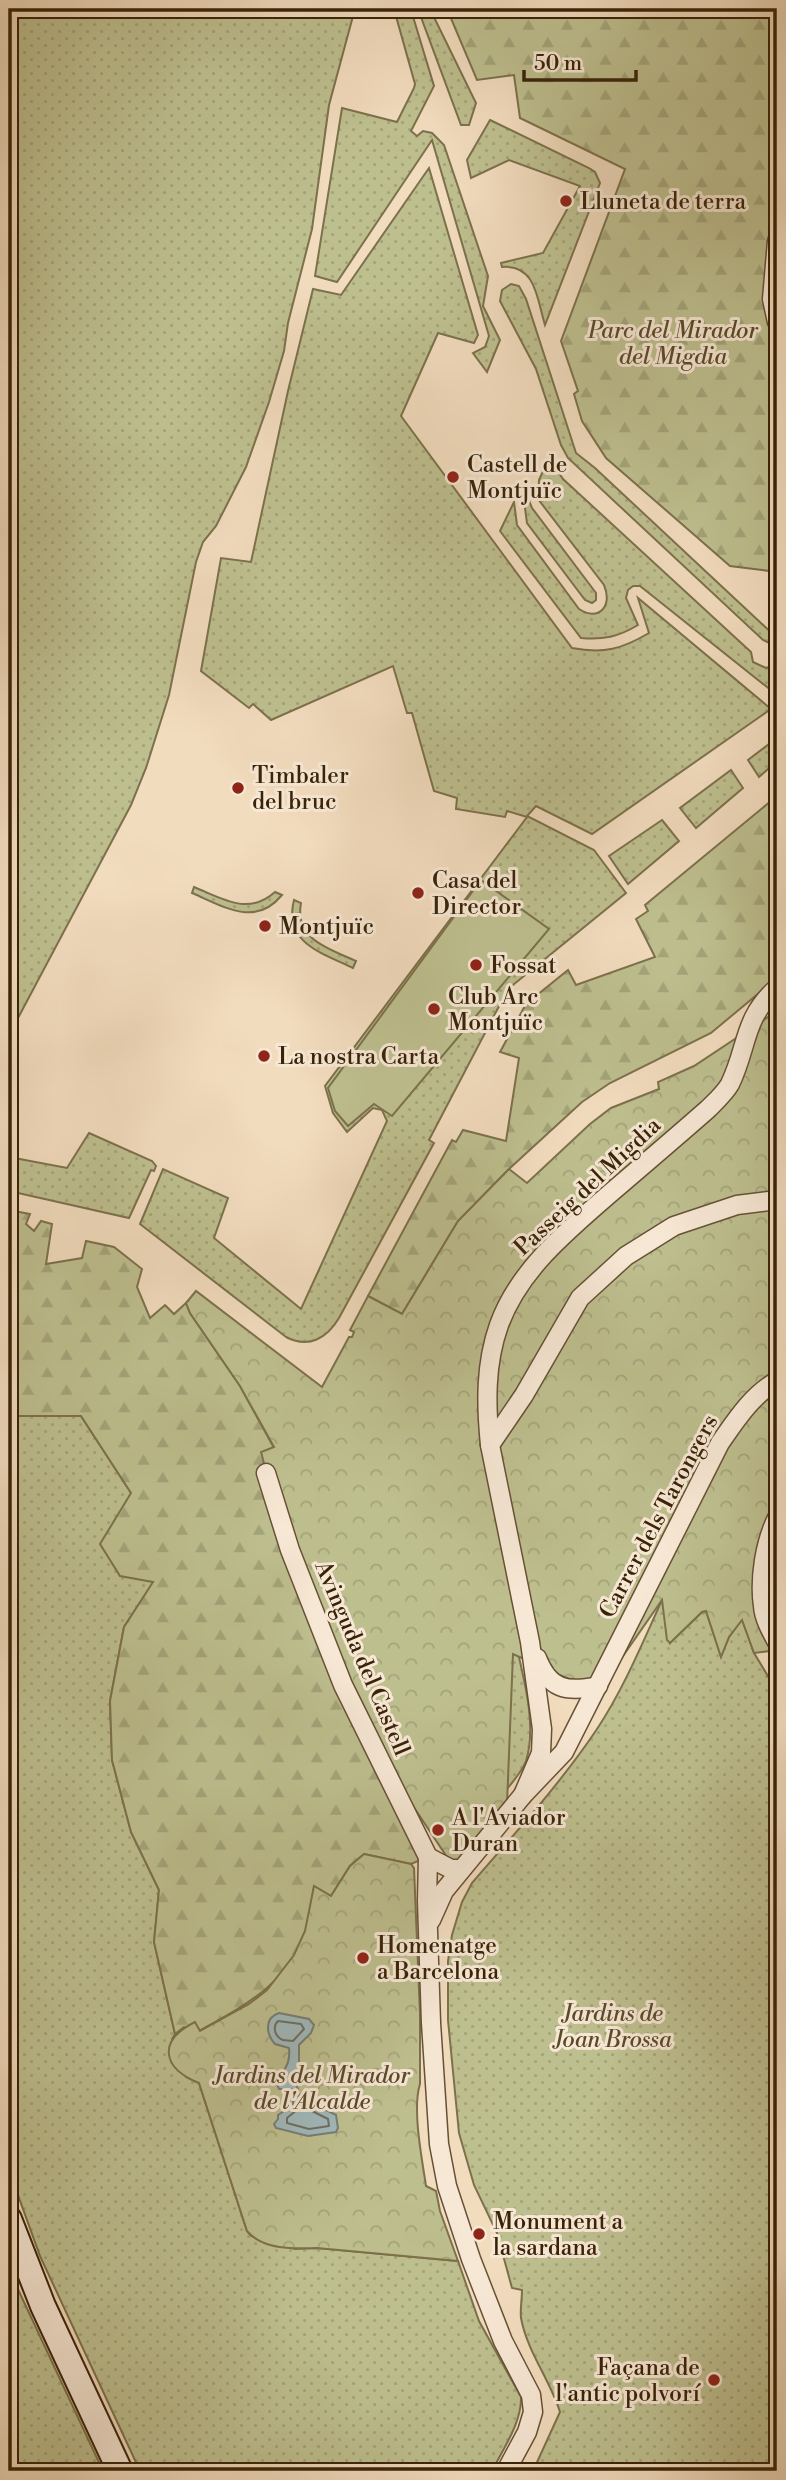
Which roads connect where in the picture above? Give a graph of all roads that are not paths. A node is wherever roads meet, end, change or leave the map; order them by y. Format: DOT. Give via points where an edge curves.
graph roads {
  1 [pos="777,242"];
  2 [pos="777,323"];
  3 [pos="777,988"];
  4 [pos="777,1200"];
  5 [pos="777,1381"];
  6 [pos="491,1446"];
  7 [pos="266,1473"];
  8 [pos="777,1518"];
  9 [pos="530,1642"];
  10 [pos="777,1642"];
  11 [pos="598,1686"];
  12 [pos="523,1795"];
  13 [pos="428,1857"];
  14 [pos="461,1869"];
  15 [pos="428,1929"];
  16 [pos="9,2219"];
  17 [pos="120,2471"];
  18 [pos="506,2471"];
  1 -- 2 [label="street" via="772,299"];
  3 -- 6 [label="street, Passeig del Migdia" via="753,1016 729,1086 553,1244 523,1279 499,1324 489,1366 486,1404"];
  4 -- 6 [label="street" via="737,1205 674,1226 626,1256 580,1298"];
  5 -- 11 [label="street, Carrer dels Tarongers" via="740,1413 719,1443"];
  6 -- 9 [label="street, Carrer dels Tarongers"];
  7 -- 13 [label="street, Avinguda del Castell" via="290,1550 343,1685"];
  8 -- 10 [label="street" via="769,1534 762,1583 763,1606"];
  9 -- 11 [label="street, Carrer dels Tarongers" via="552,1682 573,1690"];
  9 -- 12 [label="street, Carrer dels Tarongers" via="541,1753"];
  11 -- 12 [label="street, Carrer dels Tarongers" via="564,1752"];
  12 -- 14 [label="street, Carrer dels Tarongers"];
  13 -- 14 [label="street"];
  13 -- 15 [label="street, Avinguda del Castell"];
  14 -- 15 [label="street, Carrer dels Tarongers" via="444,1891"];
  15 -- 18 [label="street, Avinguda del Castell" via="438,2130 447,2186 503,2341 531,2395 533,2412 527,2432"];
  16 -- 17 [label="street" via="43,2306"];
}
